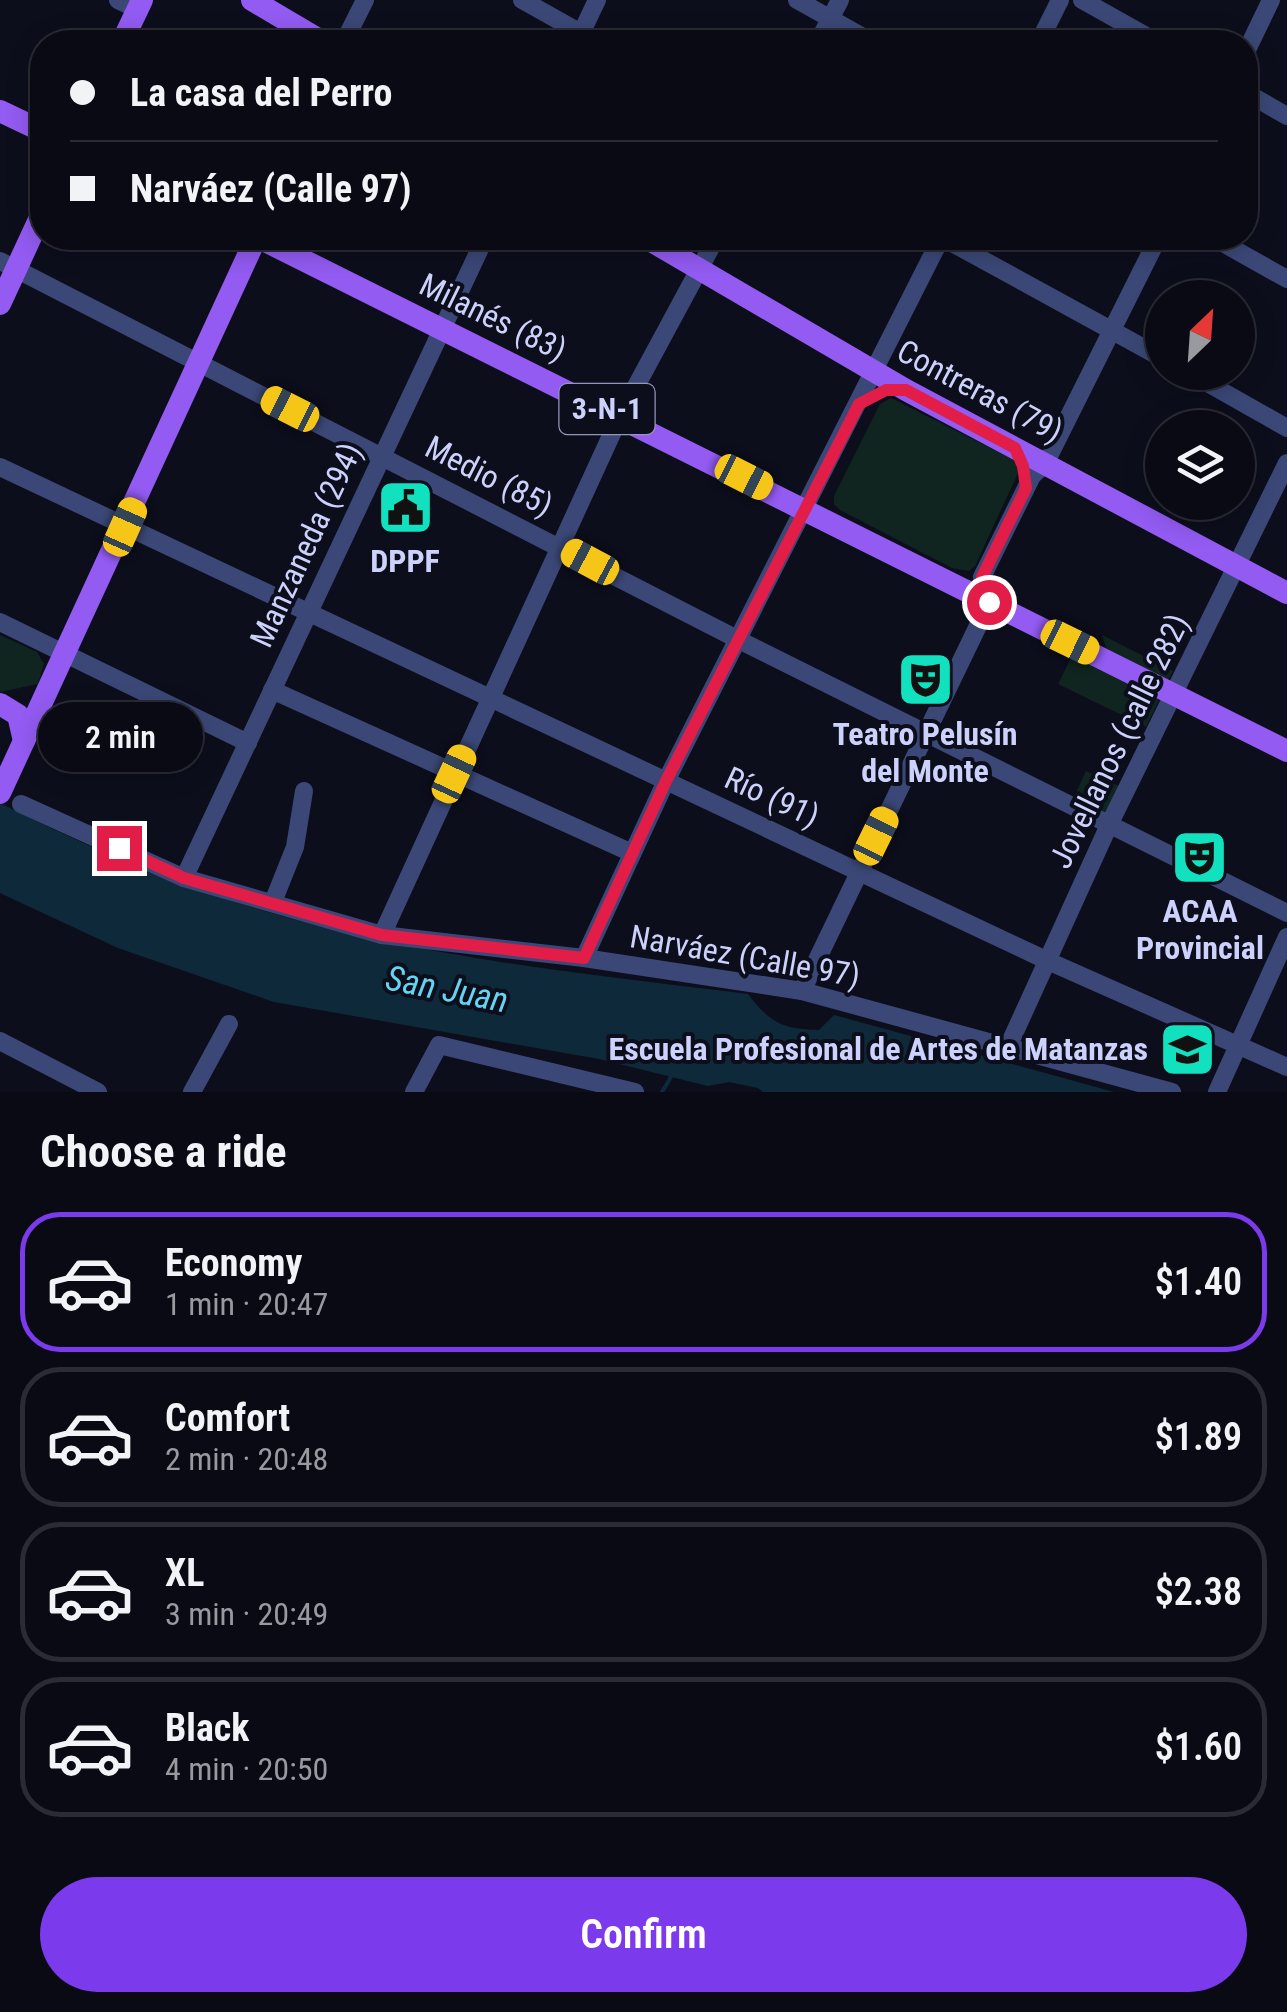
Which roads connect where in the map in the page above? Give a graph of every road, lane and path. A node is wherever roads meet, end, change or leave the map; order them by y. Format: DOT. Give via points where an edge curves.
graph roads {
  1 [pos="252,0"];
  2 [pos="365,0"];
  3 [pos="522,0"];
  4 [pos="597,0"];
  5 [pos="797,0"];
  6 [pos="840,0"];
  7 [pos="1060,0"];
  8 [pos="1082,0"];
  9 [pos="1270,0"];
  10 [pos="132,3"];
  11 [pos="830,19"];
  12 [pos="125,30"];
  13 [pos="303,30"];
  14 [pos="350,30"];
  15 [pos="569,30"];
  16 [pos="588,30"];
  17 [pos="824,30"];
  18 [pos="850,30"];
  19 [pos="1045,30"];
  20 [pos="1136,30"];
  21 [pos="1256,30"];
  22 [pos="1258,99"];
  23 [pos="0,111"];
  24 [pos="1287,116"];
  25 [pos="30,125"];
  26 [pos="30,231"];
  27 [pos="252,250"];
  28 [pos="283,250"];
  29 [pos="478,250"];
  30 [pos="666,250"];
  31 [pos="710,250"];
  32 [pos="936,250"];
  33 [pos="964,250"];
  34 [pos="1152,250"];
  35 [pos="1235,250"];
  36 [pos="8,265"];
  37 [pos="699,270"];
  38 [pos="1287,279"];
  39 [pos="0,304"];
  40 [pos="442,328"];
  41 [pos="1114,331"];
  42 [pos="1145,348"];
  43 [pos="199,362"];
  44 [pos="876,372"];
  45 [pos="906,390"];
  46 [pos="1220,390"];
  47 [pos="859,404"];
  48 [pos="620,416"];
  49 [pos="1287,428"];
  50 [pos="1015,448"];
  51 [pos="380,455"];
  52 [pos="1287,463"];
  53 [pos="1045,464"];
  54 [pos="0,467"];
  55 [pos="824,473"];
  56 [pos="1026,488"];
  57 [pos="806,508"];
  58 [pos="839,525"];
  59 [pos="125,527"];
  60 [pos="560,546"];
  61 [pos="1238,567"];
  62 [pos="982,577"];
  63 [pos="953,584"];
  64 [pos="1287,593"];
  65 [pos="989,602"];
  66 [pos="307,613"];
  67 [pos="0,622"];
  68 [pos="737,639"];
  69 [pos="65,654"];
  70 [pos="272,690"];
  71 [pos="46,691"];
  72 [pos="1173,693"];
  73 [pos="488,700"];
  74 [pos="0,701"];
  75 [pos="926,733"];
  76 [pos="24,741"];
  77 [pos="248,743"];
  78 [pos="1287,751"];
  79 [pos="454,774"];
  80 [pos="666,781"];
  81 [pos="6,791"];
  82 [pos="304,791"];
  83 [pos="1110,825"];
  84 [pos="632,853"];
  85 [pos="860,871"];
  86 [pos="184,878"];
  87 [pos="272,902"];
  88 [pos="1287,914"];
  89 [pos="382,935"];
  90 [pos="1287,938"];
  91 [pos="584,958"];
  92 [pos="1048,961"];
  93 [pos="802,990"];
  94 [pos="229,1024"];
  95 [pos="0,1041"];
  96 [pos="1236,1045"];
  97 [pos="1008,1047"];
  98 [pos="1287,1067"];
  99 [pos="98,1092"];
  100 [pos="192,1092"];
  101 [pos="414,1092"];
  102 [pos="635,1092"];
  103 [pos="1172,1092"];
  104 [pos="1216,1092"];
  1 -- 13 [label="main road"];
  2 -- 14 [label="street"];
  3 -- 15 [label="street"];
  4 -- 16 [label="street"];
  5 -- 11 [label="street"];
  6 -- 11 [label="street"];
  7 -- 19 [label="street"];
  8 -- 20 [label="street"];
  9 -- 21 [label="street"];
  10 -- 12 [label="main road"];
  11 -- 17 [label="street"];
  11 -- 18 [label="street"];
  22 -- 24 [label="street"];
  23 -- 25 [label="main road"];
  26 -- 36 [label="main road"];
  27 -- 43 [label="main road"];
  28 -- 40 [label="main road, Milanés (83) / 3-N-1"];
  29 -- 40 [label="street, Manzaneda (294)"];
  30 -- 37 [label="main road, Contreras (79)"];
  31 -- 37 [label="street"];
  32 -- 44 [label="street"];
  33 -- 41 [label="street"];
  34 -- 41 [label="street"];
  35 -- 38 [label="street"];
  36 -- 39 [label="main road"];
  36 -- 43 [label="street, Medio (85)"];
  37 -- 44 [label="main road, Contreras (79)"];
  37 -- 48 [label="street"];
  40 -- 48 [label="main road, Milanés (83) / 3-N-1"];
  40 -- 51 [label="street, Manzaneda (294)"];
  41 -- 42 [label="street"];
  41 -- 53 [label="street"];
  43 -- 51 [label="street, Medio (85)"];
  43 -- 59 [label="main road"];
  44 -- 45 [label="main road, Contreras (79)"];
  44 -- 47 [label="street"];
  45 -- 47 [label="street" via="886,390"];
  45 -- 50 [label="main road, Contreras (79)"];
  46 -- 49 [label="street"];
  47 -- 55 [label="street"];
  48 -- 57 [label="main road, Milanés (83) / 3-N-1"];
  48 -- 60 [label="street"];
  50 -- 53 [label="main road, Contreras (79)"];
  50 -- 56 [label="street"];
  51 -- 60 [label="street, Medio (85)"];
  51 -- 66 [label="street, Manzaneda (294)"];
  52 -- 61 [label="street, Jovellanos (calle 282)"];
  53 -- 56 [label="street"];
  53 -- 61 [label="main road, Contreras (79)"];
  54 -- 59 [label="street, Río (91)"];
  55 -- 57 [label="street"];
  55 -- 58 [label="street" via="825,506"];
  56 -- 62 [label="street"];
  57 -- 58 [label="main road, Milanés (83) / 3-N-1"];
  57 -- 68 [label="street"];
  58 -- 63 [label="main road, Milanés (83) / 3-N-1"];
  59 -- 66 [label="street, Río (91)"];
  59 -- 69 [label="main road"];
  60 -- 68 [label="street, Medio (85)"];
  60 -- 73 [label="street"];
  61 -- 64 [label="main road, Contreras (79)"];
  61 -- 72 [label="street, Jovellanos (calle 282)"];
  62 -- 63 [label="street"];
  62 -- 65 [label="street"];
  63 -- 65 [label="main road, Milanés (83) / 3-N-1"];
  65 -- 72 [label="main road, Milanés (83) / 3-N-1"];
  65 -- 75 [label="street"];
  66 -- 70 [label="street, Manzaneda (294)"];
  66 -- 73 [label="street, Río (91)"];
  67 -- 69 [label="street"];
  68 -- 75 [label="street, Medio (85)"];
  68 -- 80 [label="street"];
  69 -- 71 [label="main road"];
  69 -- 77 [label="street"];
  70 -- 77 [label="street, Manzaneda (294)"];
  70 -- 79 [label="street"];
  71 -- 74 [label="main road"];
  71 -- 76 [label="main road"];
  72 -- 78 [label="main road, Milanés (83) / 3-N-1"];
  72 -- 83 [label="street, Jovellanos (calle 282)"];
  73 -- 79 [label="street"];
  73 -- 80 [label="street, Río (91)"];
  74 -- 76 [label="main road" via="18,715"];
  75 -- 83 [label="street, Medio (85)"];
  75 -- 85 [label="street"];
  76 -- 81 [label="main road"];
  77 -- 86 [label="street, Manzaneda (294)"];
  79 -- 84 [label="street"];
  79 -- 89 [label="street"];
  80 -- 84 [label="street"];
  80 -- 85 [label="street, Río (91)"];
  81 -- 86 [label="street, Narváez (Calle 97)"];
  82 -- 87 [label="street" via="294,846"];
  83 -- 88 [label="street, Medio (85)"];
  83 -- 92 [label="street, Jovellanos (calle 282)"];
  84 -- 91 [label="street"];
  85 -- 92 [label="street, Río (91)"];
  85 -- 93 [label="street"];
  86 -- 87 [label="street, Narváez (Calle 97)"];
  87 -- 89 [label="street, Narváez (Calle 97)"];
  89 -- 91 [label="street, Narváez (Calle 97)"];
  90 -- 96 [label="street"];
  91 -- 93 [label="street, Narváez (Calle 97)"];
  92 -- 96 [label="street, Río (91)"];
  92 -- 97 [label="street, Jovellanos (calle 282)"];
  93 -- 97 [label="street, Narváez (Calle 97)"];
  94 -- 100 [label="street"];
  95 -- 99 [label="street"];
  96 -- 98 [label="street, Río (91)"];
  96 -- 104 [label="street"];
  97 -- 103 [label="street, Narváez (Calle 97)"];
  101 -- 102 [label="street" via="440,1045"];
}
